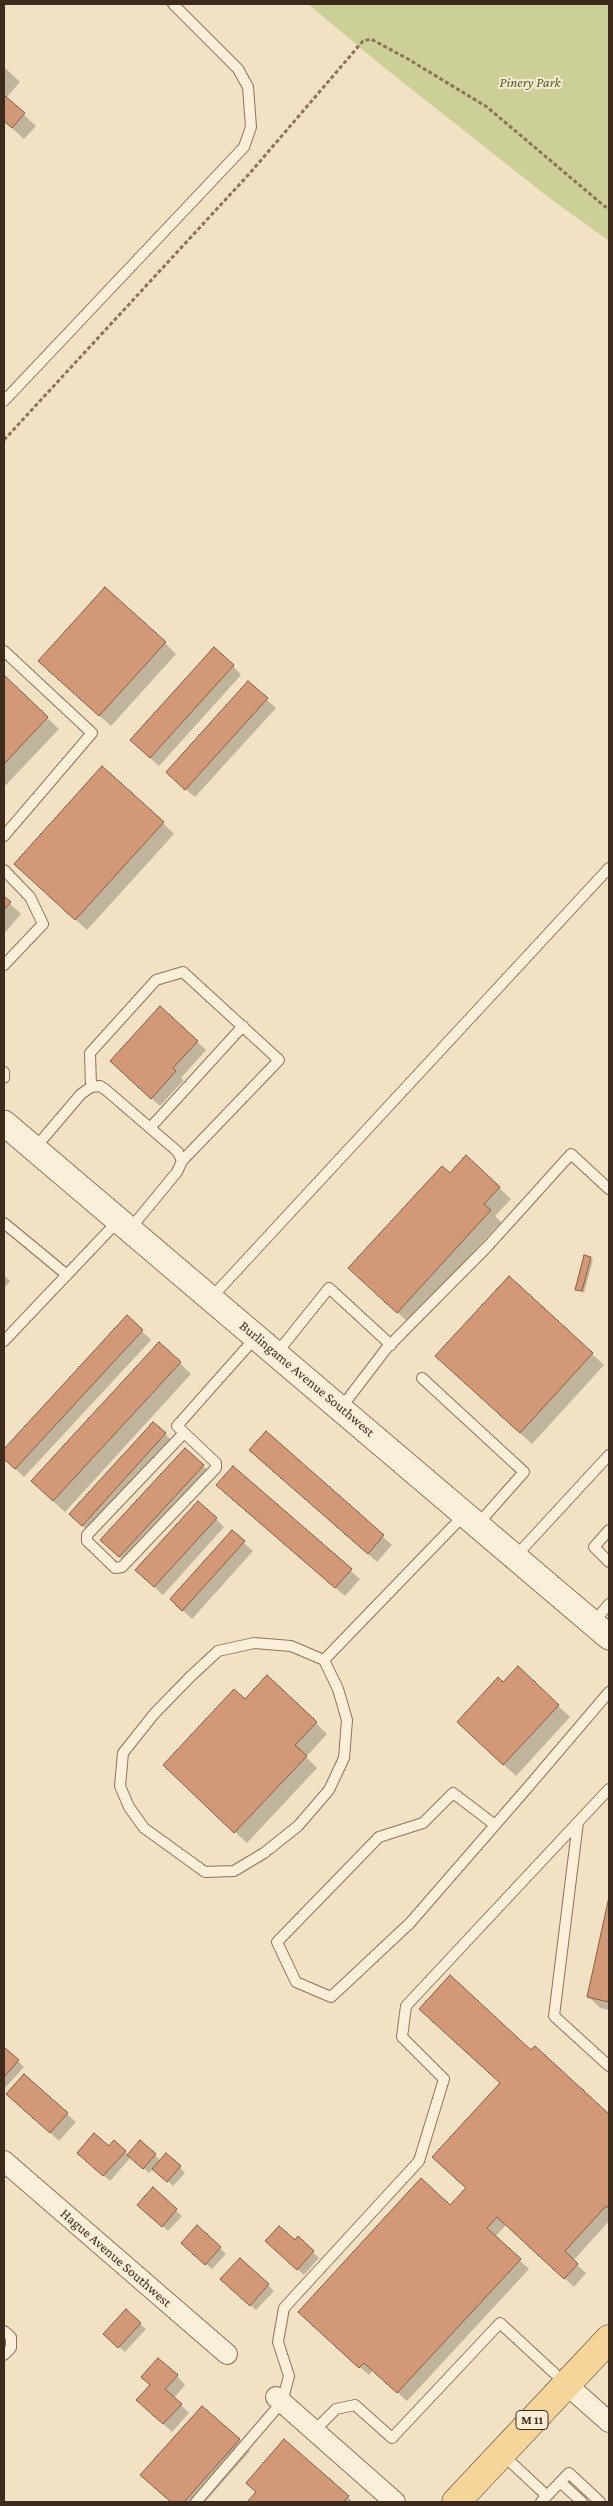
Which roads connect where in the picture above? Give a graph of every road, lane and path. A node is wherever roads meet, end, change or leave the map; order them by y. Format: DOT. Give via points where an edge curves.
graph roads {
  1 [pos="173,4"];
  2 [pos="609,210"];
  3 [pos="4,401"];
  4 [pos="4,440"];
  5 [pos="4,651"];
  6 [pos="4,836"];
  7 [pos="609,868"];
  8 [pos="4,870"];
  9 [pos="4,965"];
  10 [pos="243,1026"];
  11 [pos="4,1072"];
  12 [pos="4,1078"];
  13 [pos="91,1087"];
  14 [pos="4,1123"];
  15 [pos="150,1128"];
  16 [pos="34,1149"];
  17 [pos="182,1161"];
  18 [pos="609,1189"];
  19 [pos="4,1223"];
  20 [pos="124,1225"];
  21 [pos="67,1275"];
  22 [pos="211,1298"];
  23 [pos="256,1337"];
  24 [pos="4,1341"];
  25 [pos="391,1345"];
  26 [pos="276,1354"];
  27 [pos="422,1378"];
  28 [pos="341,1408"];
  29 [pos="184,1433"];
  30 [pos="609,1455"];
  31 [pos="472,1519"];
  32 [pos="609,1530"];
  33 [pos="516,1557"];
  34 [pos="609,1562"];
  35 [pos="609,1604"];
  36 [pos="601,1630"];
  37 [pos="324,1660"];
  38 [pos="609,1692"];
  39 [pos="609,1789"];
  40 [pos="578,1822"];
  41 [pos="495,1824"];
  42 [pos="609,2066"];
  43 [pos="4,2162"];
  44 [pos="4,2331"];
  45 [pos="609,2339"];
  46 [pos="227,2354"];
  47 [pos="4,2355"];
  48 [pos="566,2384"];
  49 [pos="279,2400"];
  50 [pos="609,2422"];
  51 [pos="314,2431"];
  52 [pos="502,2453"];
  53 [pos="560,2482"];
  54 [pos="384,2499"];
  55 [pos="544,2499"];
  56 [pos="196,2502"];
  57 [pos="456,2502"];
  58 [pos="582,2502"];
  59 [pos="600,2502"];
  1 -- 3 [label="lane" via="238,69 248,87 251,127 244,147"];
  2 -- 4 [label="path" via="487,107 408,58 371,39 364,41 250,173"];
  5 -- 6 [label="lane" via="92,733"];
  7 -- 22 [label="lane"];
  8 -- 9 [label="lane" via="30,897 43,924"];
  10 -- 13 [label="lane" via="183,972 156,980 90,1053"];
  10 -- 15 [label="lane"];
  10 -- 17 [label="lane" via="279,1060"];
  11 -- 12 [label="lane"];
  13 -- 15 [label="lane" via="100,1086 106,1090"];
  13 -- 16 [label="lane" via="81,1094"];
  14 -- 16 [label="street, Burlingame Avenue Southwest"];
  15 -- 17 [label="lane" via="178,1152"];
  16 -- 20 [label="street, Burlingame Avenue Southwest"];
  17 -- 20 [label="lane" via="177,1172"];
  18 -- 25 [label="lane" via="571,1154 487,1247"];
  19 -- 21 [label="lane"];
  20 -- 21 [label="lane"];
  20 -- 22 [label="street, Burlingame Avenue Southwest"];
  21 -- 24 [label="lane"];
  22 -- 23 [label="street, Burlingame Avenue Southwest"];
  23 -- 26 [label="street, Burlingame Avenue Southwest"];
  23 -- 29 [label="lane" via="178,1424"];
  25 -- 26 [label="lane" via="329,1288"];
  25 -- 28 [label="lane"];
  26 -- 28 [label="street, Burlingame Avenue Southwest"];
  27 -- 31 [label="lane" via="524,1472"];
  28 -- 31 [label="street, Burlingame Avenue Southwest"];
  29 -- 29 [label="lane" via="87,1535 87,1541 115,1568 122,1567 216,1468 216,1463"];
  30 -- 33 [label="lane"];
  31 -- 33 [label="street, Burlingame Avenue Southwest"];
  31 -- 37 [label="lane"];
  32 -- 34 [label="lane" via="594,1547"];
  33 -- 36 [label="street, Burlingame Avenue Southwest"];
  35 -- 36 [label="lane"];
  37 -- 37 [label="lane" via="291,1646 254,1643 218,1651 190,1677 154,1714 123,1753 120,1786 129,1807 144,1828 205,1872 234,1871 264,1853 298,1826 329,1790 344,1758 346,1720 338,1689"];
  38 -- 41 [label="lane"];
  39 -- 40 [label="lane"];
  40 -- 42 [label="lane" via="554,2016"];
  40 -- 49 [label="lane" via="406,2006 402,2037 444,2079 419,2161 284,2308 278,2342 289,2376"];
  41 -- 41 [label="lane" via="410,1923 331,1997 296,1982 277,1942 379,1837 423,1822 453,1793"];
  43 -- 46 [label="street, Hague Avenue Southwest"];
  44 -- 47 [label="lane" via="11,2336 11,2348"];
  45 -- 48 [label="main road, M 11"];
  48 -- 50 [label="street"];
  48 -- 51 [label="lane" via="500,2323 392,2438 355,2406 336,2409"];
  48 -- 52 [label="main road, M 11"];
  49 -- 51 [label="street"];
  49 -- 56 [label="lane"];
  51 -- 54 [label="street"];
  52 -- 55 [label="lane"];
  52 -- 57 [label="main road, M 11"];
  53 -- 55 [label="lane"];
  53 -- 58 [label="lane"];
  53 -- 59 [label="lane" via="569,2473"];
}
